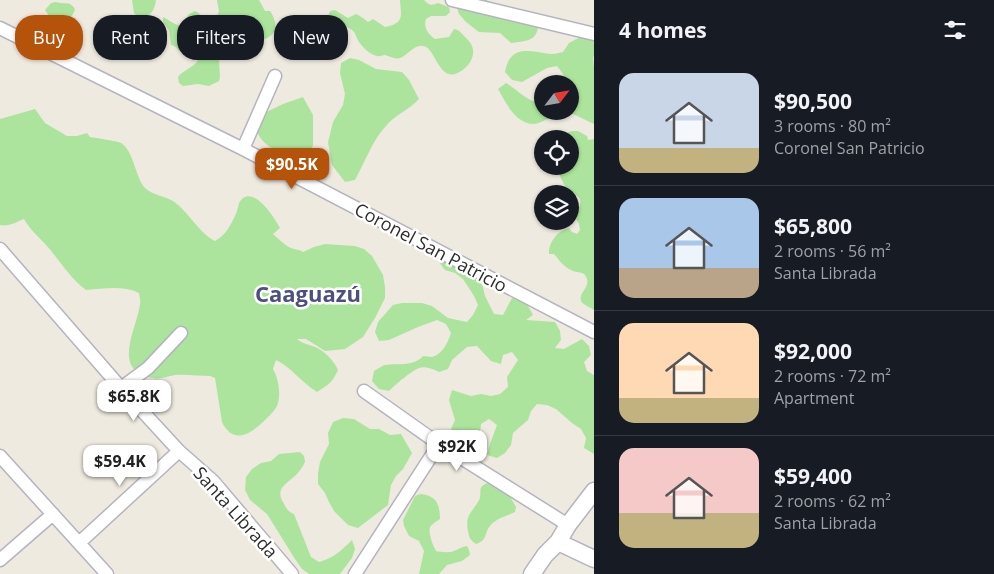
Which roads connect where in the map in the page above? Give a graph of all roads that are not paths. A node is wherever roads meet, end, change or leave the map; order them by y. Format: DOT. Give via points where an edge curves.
graph roads {
  1 [pos="452,0"];
  2 [pos="0,28"];
  3 [pos="594,34"];
  4 [pos="275,76"];
  5 [pos="243,149"];
  6 [pos="0,249"];
  7 [pos="594,332"];
  8 [pos="181,333"];
  9 [pos="121,388"];
  10 [pos="364,391"];
  11 [pos="439,444"];
  12 [pos="179,452"];
  13 [pos="0,456"];
  14 [pos="594,491"];
  15 [pos="53,514"];
  16 [pos="568,525"];
  17 [pos="558,542"];
  18 [pos="79,543"];
  19 [pos="594,559"];
  20 [pos="0,560"];
  21 [pos="107,574"];
  22 [pos="292,574"];
  23 [pos="355,574"];
  24 [pos="532,574"];
  1 -- 3 [label="street"];
  2 -- 5 [label="street, Coronel San Patricio"];
  4 -- 5 [label="street"];
  5 -- 7 [label="street, Coronel San Patricio"];
  6 -- 9 [label="street, Santa Librada"];
  8 -- 9 [label="street" via="148,368"];
  9 -- 12 [label="street, Santa Librada"];
  10 -- 11 [label="street"];
  11 -- 16 [label="street"];
  11 -- 23 [label="street"];
  12 -- 18 [label="street"];
  12 -- 22 [label="street, Santa Librada" via="213,481"];
  13 -- 15 [label="street"];
  14 -- 16 [label="street"];
  15 -- 18 [label="street"];
  15 -- 20 [label="street"];
  16 -- 17 [label="street"];
  17 -- 19 [label="street"];
  17 -- 24 [label="street"];
  18 -- 21 [label="street"];
}
